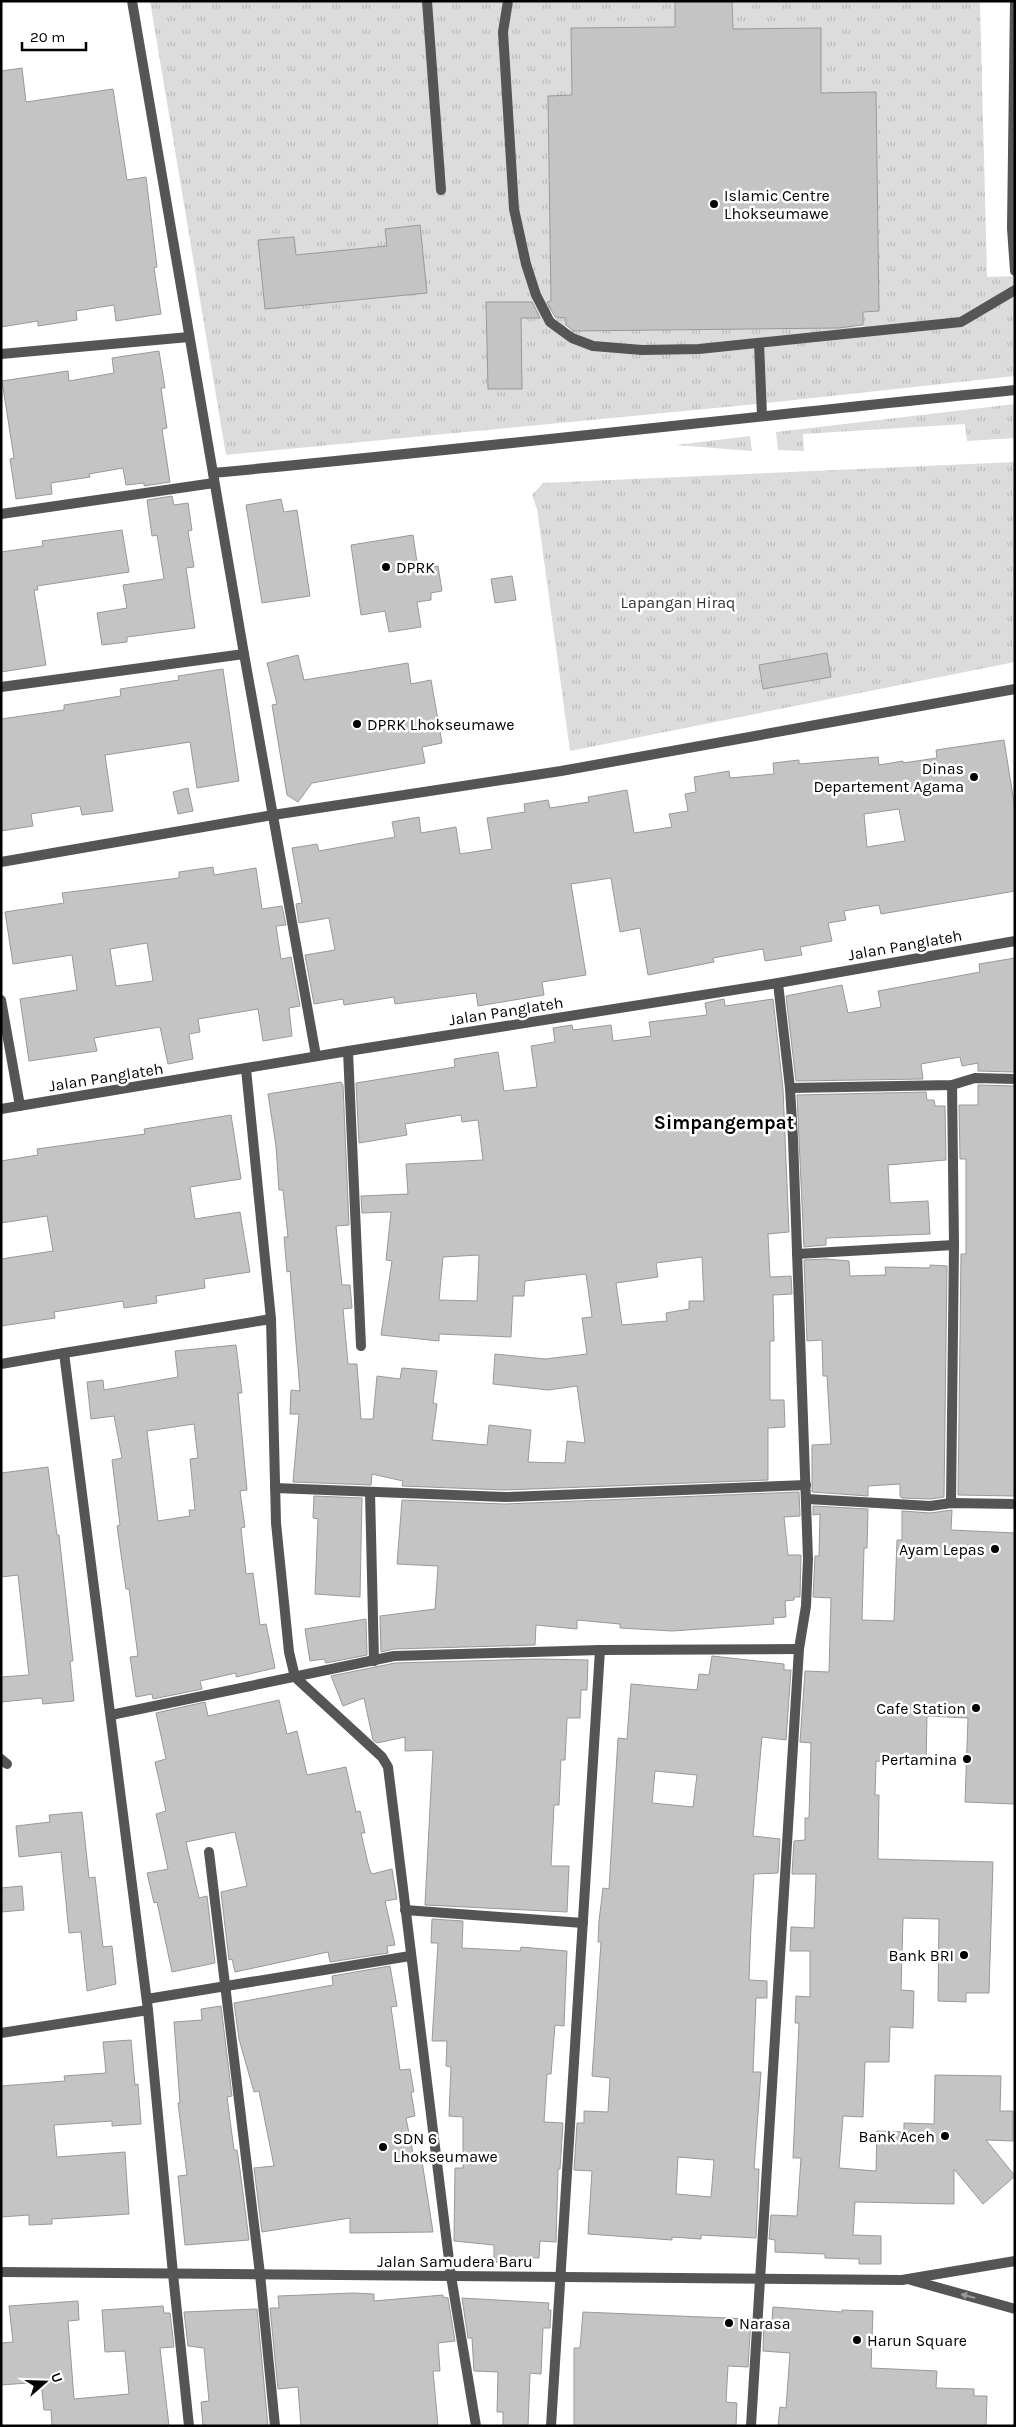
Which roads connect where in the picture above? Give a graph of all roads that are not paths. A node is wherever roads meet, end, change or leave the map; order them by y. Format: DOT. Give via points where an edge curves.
graph roads {
  1 [pos="132,1"];
  2 [pos="427,1"];
  3 [pos="508,1"];
  4 [pos="1014,1"];
  5 [pos="441,190"];
  6 [pos="1015,271"];
  7 [pos="1015,290"];
  8 [pos="190,337"];
  9 [pos="759,343"];
  10 [pos="1,354"];
  11 [pos="1015,390"];
  12 [pos="762,416"];
  13 [pos="214,478"];
  14 [pos="1,514"];
  15 [pos="244,654"];
  16 [pos="1,687"];
  17 [pos="1015,689"];
  18 [pos="272,815"];
  19 [pos="1,862"];
  20 [pos="1015,941"];
  21 [pos="778,983"];
  22 [pos="1,1000"];
  23 [pos="348,1051"];
  24 [pos="316,1056"];
  25 [pos="246,1068"];
  26 [pos="1015,1079"];
  27 [pos="952,1085"];
  28 [pos="790,1088"];
  29 [pos="20,1106"];
  30 [pos="1,1109"];
  31 [pos="954,1245"];
  32 [pos="797,1254"];
  33 [pos="271,1319"];
  34 [pos="361,1346"];
  35 [pos="64,1352"];
  36 [pos="1,1364"];
  37 [pos="806,1486"];
  38 [pos="275,1488"];
  39 [pos="370,1492"];
  40 [pos="807,1499"];
  41 [pos="951,1503"];
  42 [pos="1015,1504"];
  43 [pos="798,1648"];
  44 [pos="600,1650"];
  45 [pos="374,1661"];
  46 [pos="295,1677"];
  47 [pos="110,1715"];
  48 [pos="210,1852"];
  49 [pos="405,1910"];
  50 [pos="583,1923"];
  51 [pos="410,1956"];
  52 [pos="226,1986"];
  53 [pos="147,1998"];
  54 [pos="148,2010"];
  55 [pos="1,2033"];
  56 [pos="1015,2261"];
  57 [pos="1,2272"];
  58 [pos="173,2274"];
  59 [pos="260,2274"];
  60 [pos="451,2276"];
  61 [pos="560,2277"];
  62 [pos="761,2279"];
  63 [pos="908,2279"];
  64 [pos="1015,2309"];
  65 [pos="189,2426"];
  66 [pos="274,2426"];
  67 [pos="476,2426"];
  68 [pos="552,2426"];
  69 [pos="751,2426"];
  1 -- 8 [label="street"];
  2 -- 5 [label="street"];
  3 -- 9 [label="street" via="502,32 514,208 526,264 536,295 550,322 572,338 593,346 642,350 699,349"];
  4 -- 6 [label="street" via="1012,228"];
  7 -- 9 [label="street" via="961,322"];
  8 -- 10 [label="street"];
  8 -- 13 [label="street"];
  9 -- 12 [label="street"];
  11 -- 12 [label="street"];
  12 -- 13 [label="street"];
  13 -- 14 [label="street"];
  13 -- 15 [label="street"];
  15 -- 16 [label="street"];
  15 -- 18 [label="street"];
  17 -- 18 [label="street" via="561,771"];
  18 -- 19 [label="street"];
  18 -- 24 [label="street"];
  20 -- 21 [label="street, Jalan Panglateh"];
  21 -- 23 [label="street, Jalan Panglateh"];
  21 -- 28 [label="street"];
  22 -- 29 [label="street"];
  23 -- 24 [label="street, Jalan Panglateh"];
  23 -- 34 [label="street"];
  24 -- 25 [label="street, Jalan Panglateh"];
  25 -- 29 [label="street, Jalan Panglateh"];
  25 -- 33 [label="street"];
  26 -- 27 [label="street" via="975,1078"];
  27 -- 28 [label="street"];
  27 -- 31 [label="street"];
  28 -- 32 [label="street"];
  29 -- 30 [label="street, Jalan Panglateh"];
  31 -- 32 [label="street"];
  31 -- 41 [label="street"];
  32 -- 37 [label="street"];
  33 -- 35 [label="street"];
  33 -- 38 [label="street"];
  35 -- 36 [label="street"];
  35 -- 47 [label="street"];
  37 -- 39 [label="street" via="505,1497"];
  37 -- 40 [label="street"];
  38 -- 39 [label="street"];
  38 -- 46 [label="street" via="289,1652"];
  39 -- 45 [label="street"];
  40 -- 41 [label="street" via="930,1506"];
  40 -- 43 [label="street" via="807,1587"];
  41 -- 42 [label="street"];
  43 -- 44 [label="street"];
  43 -- 62 [label="street"];
  44 -- 45 [label="street" via="394,1656"];
  44 -- 50 [label="street"];
  45 -- 46 [label="street"];
  46 -- 47 [label="street"];
  46 -- 49 [label="street" via="382,1757 388,1767"];
  47 -- 53 [label="street"];
  48 -- 52 [label="street"];
  49 -- 50 [label="street"];
  49 -- 51 [label="street"];
  50 -- 61 [label="street"];
  51 -- 52 [label="street"];
  51 -- 60 [label="street"];
  52 -- 53 [label="street"];
  52 -- 59 [label="street"];
  53 -- 54 [label="street"];
  54 -- 55 [label="street"];
  54 -- 58 [label="street"];
  56 -- 63 [label="street, Jalan Samudera Baru"];
  57 -- 58 [label="street, Jalan Samudera Baru"];
  58 -- 59 [label="street, Jalan Samudera Baru"];
  58 -- 65 [label="street"];
  59 -- 60 [label="street, Jalan Samudera Baru"];
  59 -- 66 [label="street"];
  60 -- 61 [label="street, Jalan Samudera Baru"];
  60 -- 67 [label="street"];
  61 -- 62 [label="street, Jalan Samudera Baru"];
  61 -- 68 [label="street"];
  62 -- 63 [label="street, Jalan Samudera Baru"];
  62 -- 69 [label="street"];
  64 -- 63 [label="street, Jalan Samudera Baru, one-way"];
}
